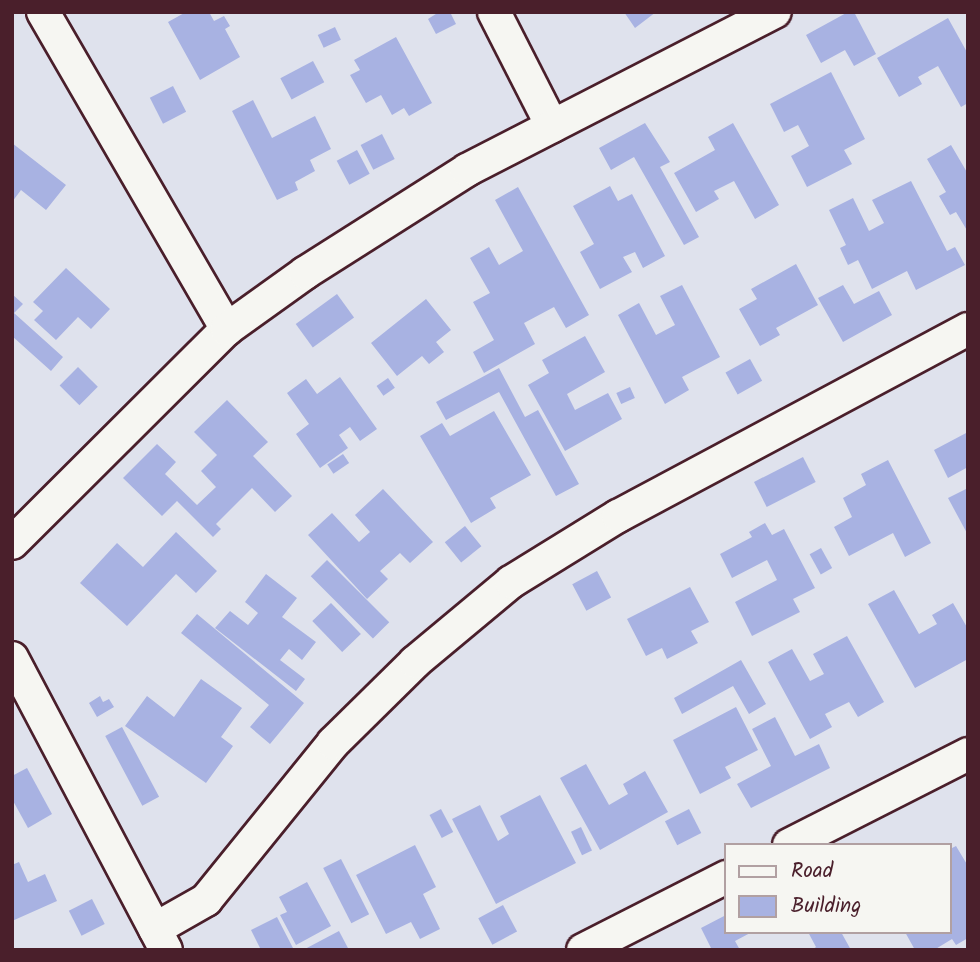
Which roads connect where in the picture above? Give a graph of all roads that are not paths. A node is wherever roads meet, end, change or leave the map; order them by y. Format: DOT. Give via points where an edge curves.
graph roads {
  1 [pos="43,12"];
  2 [pos="494,12"];
  3 [pos="775,12"];
  4 [pos="552,126"];
  5 [pos="227,329"];
  6 [pos="968,329"];
  7 [pos="12,543"];
  8 [pos="12,658"];
  9 [pos="968,754"];
  10 [pos="793,843"];
  11 [pos="724,878"];
  12 [pos="160,939"];
  13 [pos="583,950"];
  1 -- 5 [label="street"];
  2 -- 4 [label="street"];
  3 -- 4 [label="street"];
  4 -- 5 [label="street" via="385,220"];
  5 -- 7 [label="street"];
  6 -- 12 [label="street" via="618,516 511,582 415,662 333,743 206,900"];
  8 -- 12 [label="street"];
  9 -- 10 [label="street"];
  11 -- 13 [label="street"];
}
